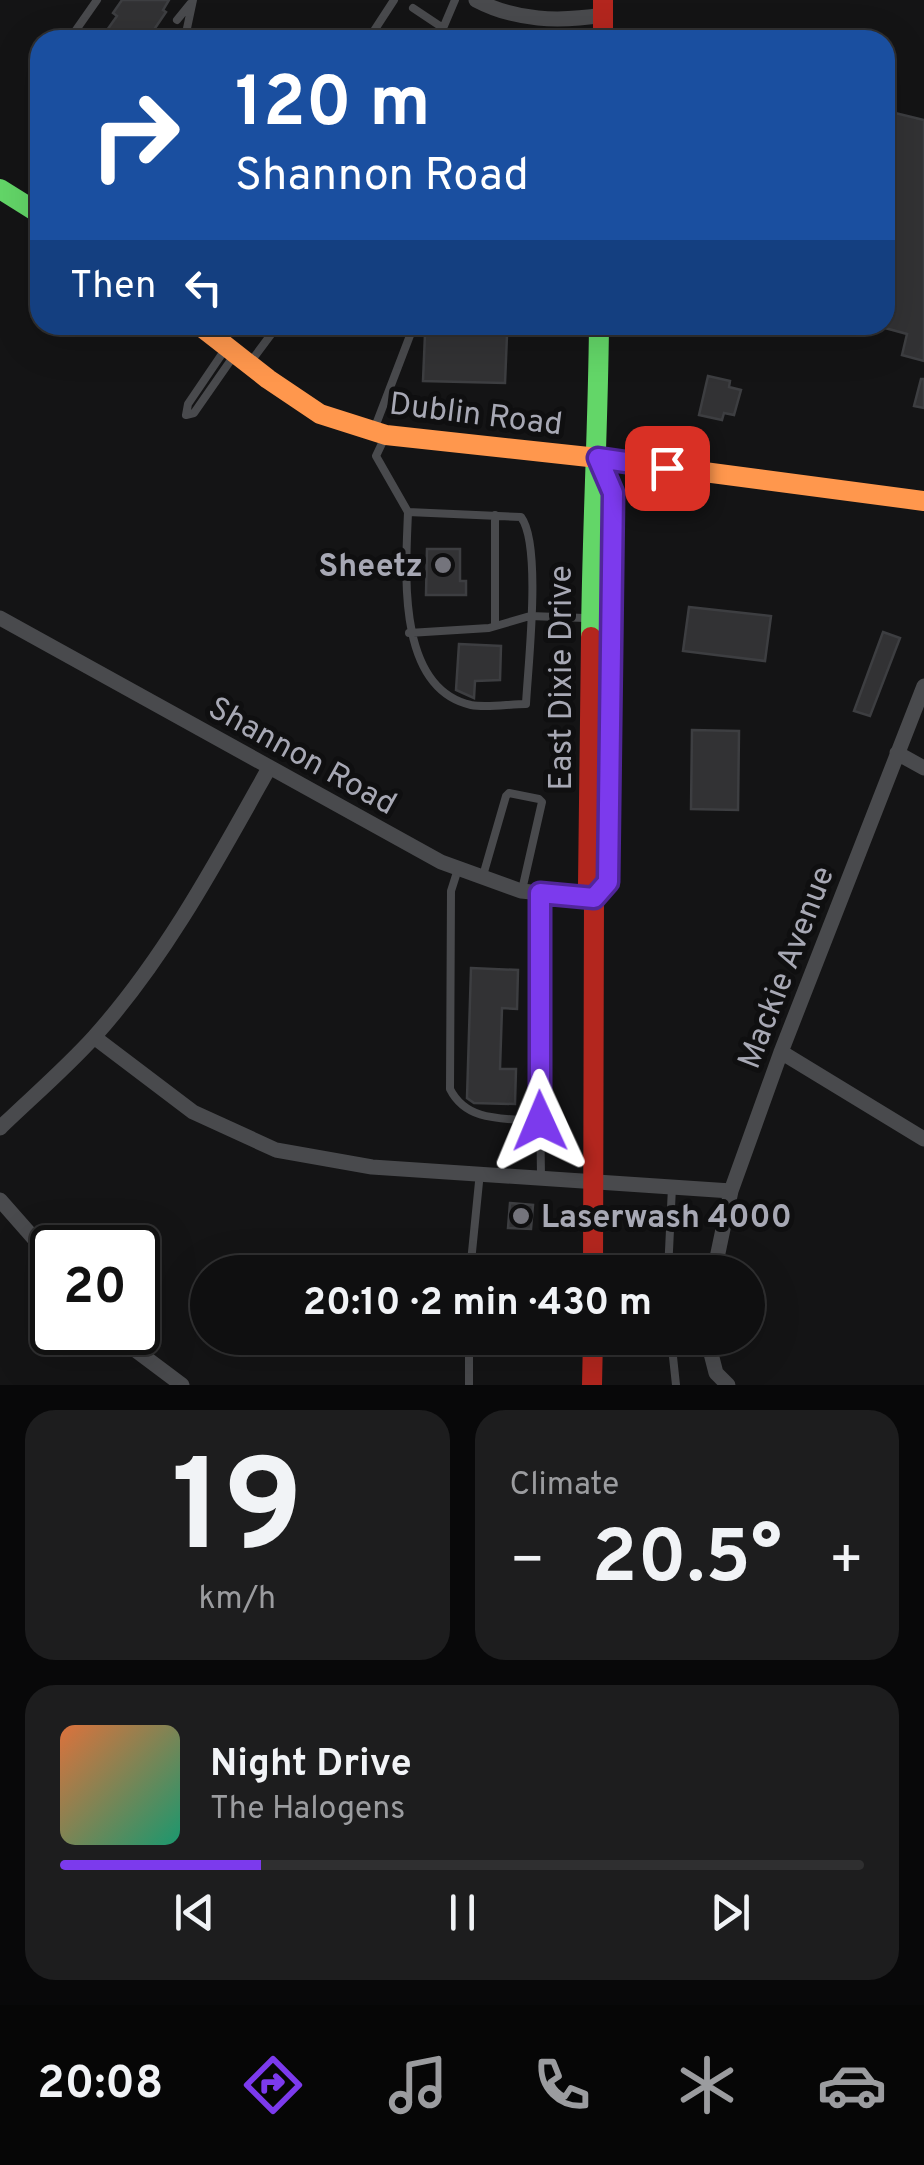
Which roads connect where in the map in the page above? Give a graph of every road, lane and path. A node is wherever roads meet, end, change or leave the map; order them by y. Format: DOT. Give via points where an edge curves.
graph roads {
  1 [pos="97,0"];
  2 [pos="193,0"];
  3 [pos="394,0"];
  4 [pos="455,0"];
  5 [pos="476,0"];
  6 [pos="492,4"];
  7 [pos="413,8"];
  8 [pos="603,8"];
  9 [pos="177,20"];
  10 [pos="443,28"];
  11 [pos="76,30"];
  12 [pos="187,30"];
  13 [pos="374,30"];
  14 [pos="0,189"];
  15 [pos="30,208"];
  16 [pos="211,335"];
  17 [pos="264,335"];
  18 [pos="411,335"];
  19 [pos="599,335"];
  20 [pos="237,355"];
  21 [pos="380,433"];
  22 [pos="598,458"];
  23 [pos="924,501"];
  24 [pos="408,512"];
  25 [pos="495,514"];
  26 [pos="530,616"];
  27 [pos="0,618"];
  28 [pos="590,618"];
  29 [pos="495,626"];
  30 [pos="410,634"];
  31 [pos="924,686"];
  32 [pos="897,754"];
  33 [pos="268,768"];
  34 [pos="924,768"];
  35 [pos="458,870"];
  36 [pos="482,880"];
  37 [pos="522,891"];
  38 [pos="540,893"];
  39 [pos="594,898"];
  40 [pos="94,1037"];
  41 [pos="781,1052"];
  42 [pos="540,1121"];
  43 [pos="0,1128"];
  44 [pos="924,1139"];
  45 [pos="480,1172"];
  46 [pos="541,1176"];
  47 [pos="594,1180"];
  48 [pos="672,1185"];
  49 [pos="731,1191"];
  50 [pos="0,1200"];
  51 [pos="30,1234"];
  52 [pos="472,1255"];
  53 [pos="593,1255"];
  54 [pos="669,1255"];
  55 [pos="718,1255"];
  56 [pos="142,1355"];
  57 [pos="469,1355"];
  58 [pos="592,1355"];
  59 [pos="673,1355"];
  60 [pos="709,1355"];
  61 [pos="723,1383"];
  62 [pos="182,1385"];
  63 [pos="469,1385"];
  64 [pos="592,1385"];
  65 [pos="676,1385"];
  1 -- 11 [label="lane"];
  2 -- 9 [label="lane"];
  2 -- 12 [label="lane"];
  3 -- 13 [label="lane"];
  4 -- 10 [label="lane"];
  5 -- 6 [label="street"];
  6 -- 8 [label="street" via="539,20"];
  7 -- 10 [label="lane"];
  14 -- 15 [label="main road"];
  16 -- 20 [label="main road, Dublin Road"];
  17 -- 20 [label="lane"];
  18 -- 21 [label="lane"];
  19 -- 22 [label="main road, East Dixie Drive"];
  20 -- 20 [label="lane" via="194,413 186,415 188,404"];
  20 -- 21 [label="main road, Dublin Road" via="320,414"];
  21 -- 22 [label="main road, Dublin Road"];
  21 -- 24 [label="lane" via="376,456"];
  22 -- 23 [label="main road, Dublin Road"];
  22 -- 28 [label="main road, East Dixie Drive"];
  22 -- 39 [label="main road, East Dixie Drive" via="613,493 613,576 608,882"];
  24 -- 25 [label="lane"];
  24 -- 30 [label="lane"];
  25 -- 26 [label="lane" via="521,518 527,526"];
  25 -- 29 [label="lane"];
  26 -- 28 [label="lane"];
  26 -- 29 [label="lane"];
  26 -- 30 [label="lane" via="526,704 470,705 442,690"];
  27 -- 33 [label="street, Shannon Road"];
  28 -- 39 [label="main road, East Dixie Drive" via="588,884"];
  29 -- 30 [label="lane"];
  31 -- 32 [label="street, Mackie Avenue"];
  32 -- 34 [label="street"];
  32 -- 41 [label="street, Mackie Avenue"];
  33 -- 35 [label="street, Shannon Road"];
  33 -- 40 [label="street" via="198,894"];
  35 -- 36 [label="street, Shannon Road"];
  35 -- 42 [label="lane" via="451,891 450,1089 466,1110"];
  36 -- 37 [label="street, Shannon Road"];
  36 -- 37 [label="lane" via="506,796 538,799"];
  37 -- 38 [label="street, Shannon Road"];
  38 -- 39 [label="street, Shannon Road"];
  38 -- 42 [label="lane"];
  39 -- 47 [label="main road, East Dixie Drive"];
  40 -- 43 [label="street"];
  40 -- 45 [label="street" via="194,1112 276,1150 361,1166"];
  41 -- 44 [label="street"];
  41 -- 49 [label="street, Mackie Avenue"];
  42 -- 46 [label="lane"];
  45 -- 46 [label="street"];
  45 -- 52 [label="lane"];
  46 -- 47 [label="street"];
  47 -- 48 [label="street"];
  47 -- 53 [label="main road, East Dixie Drive"];
  48 -- 49 [label="street"];
  48 -- 54 [label="lane"];
  49 -- 55 [label="street, Mackie Avenue"];
  50 -- 51 [label="street"];
  56 -- 62 [label="street"];
  57 -- 63 [label="lane"];
  58 -- 64 [label="main road"];
  59 -- 65 [label="lane"];
  60 -- 61 [label="street"];
}
